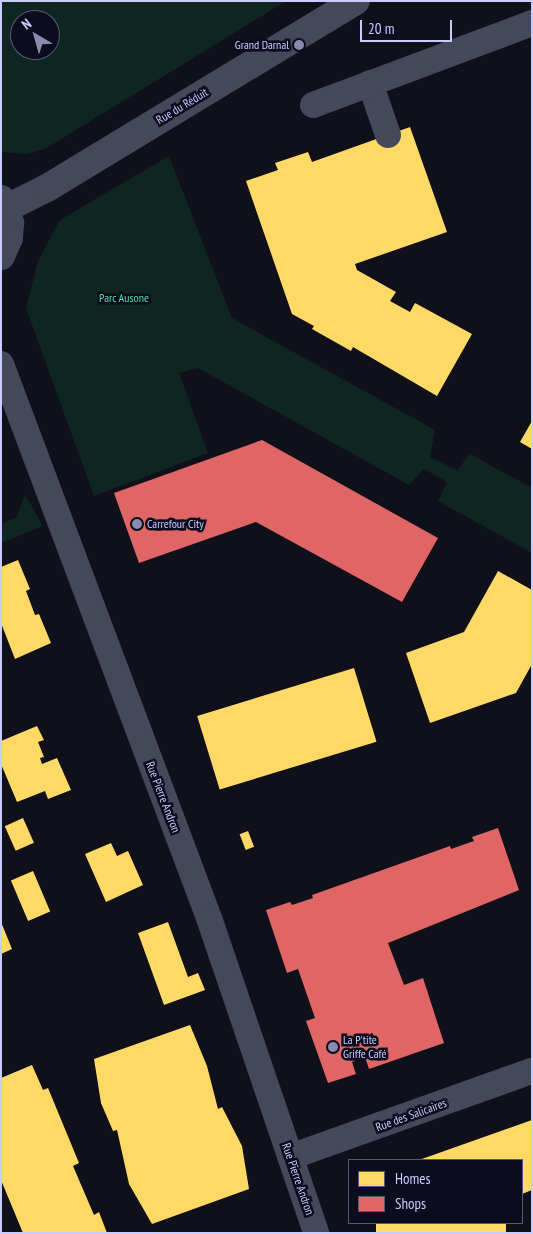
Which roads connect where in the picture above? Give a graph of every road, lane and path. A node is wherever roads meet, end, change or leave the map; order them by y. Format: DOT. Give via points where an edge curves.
graph roads {
  1 [pos="356,1"];
  2 [pos="532,23"];
  3 [pos="370,83"];
  4 [pos="313,105"];
  5 [pos="388,135"];
  6 [pos="4,204"];
  7 [pos="1,256"];
  8 [pos="1,364"];
  9 [pos="532,1071"];
  10 [pos="290,1157"];
  11 [pos="316,1233"];
  1 -- 6 [label="street, Rue du Réduit" via="47,188"];
  2 -- 3 [label="street"];
  3 -- 4 [label="street"];
  3 -- 5 [label="street"];
  6 -- 7 [label="street" via="9,238"];
  8 -- 10 [label="street, Rue Pierre Andron" via="209,918"];
  9 -- 10 [label="street, Rue des Salicaires"];
  10 -- 11 [label="street, Rue Pierre Andron"];
}
